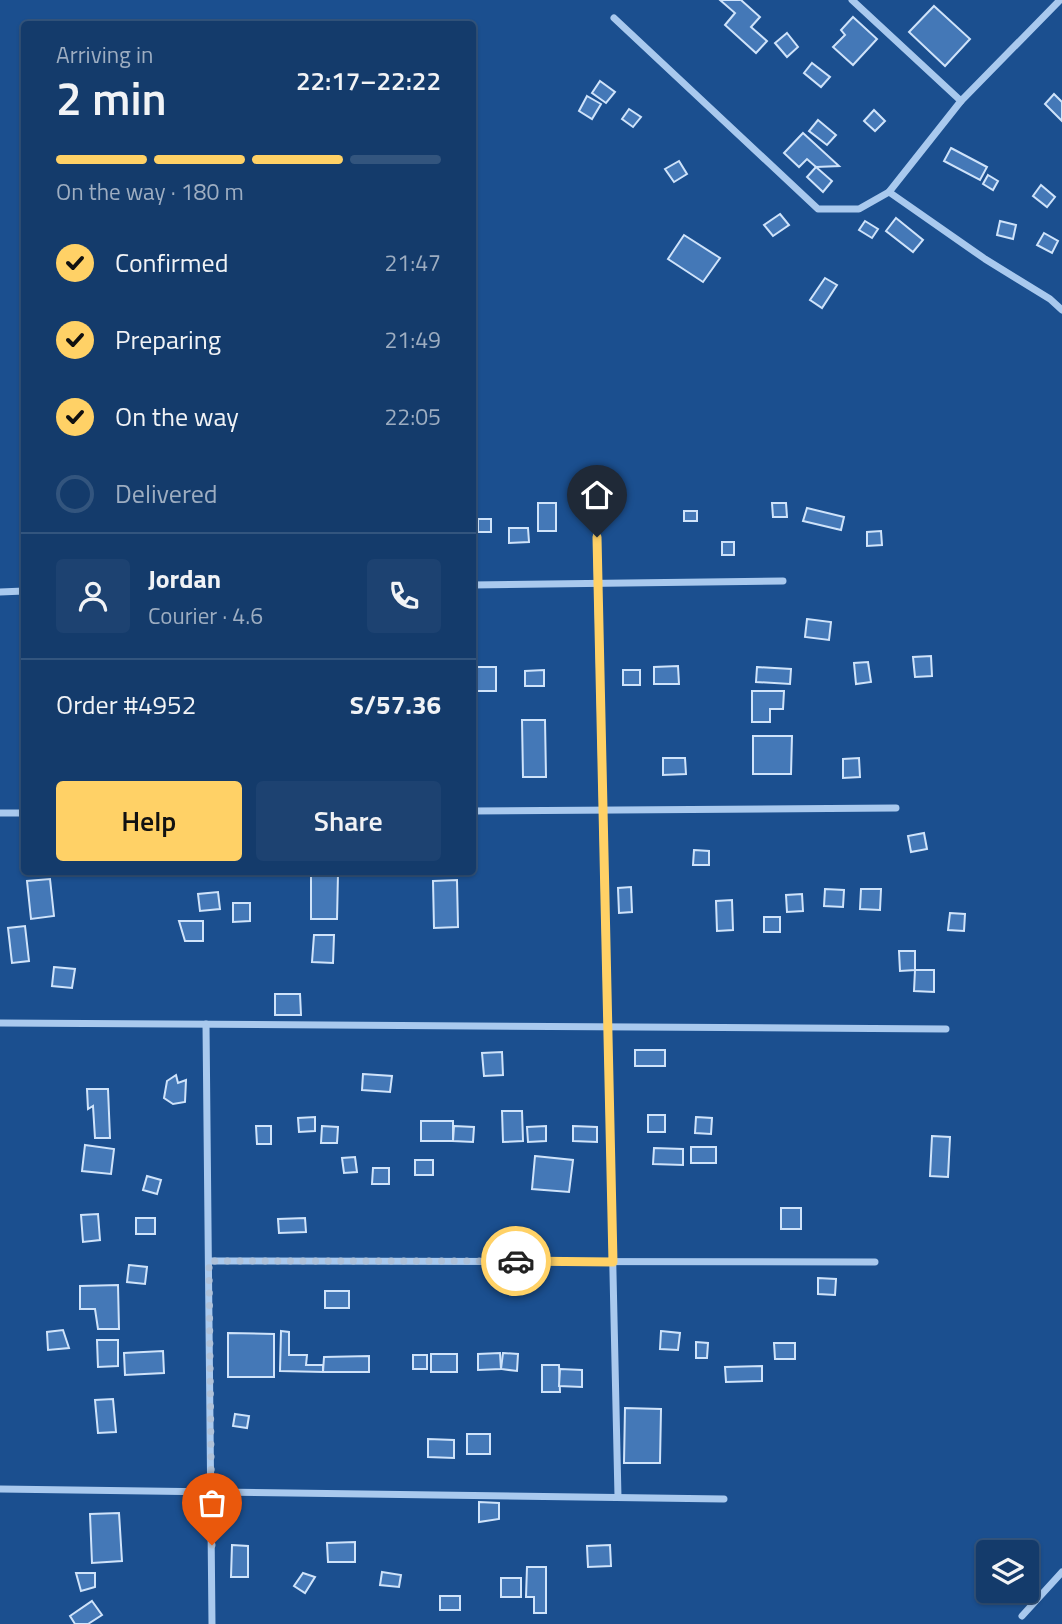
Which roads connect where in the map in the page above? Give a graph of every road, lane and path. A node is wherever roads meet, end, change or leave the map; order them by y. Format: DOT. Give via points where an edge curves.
graph roads {
  1 [pos="852,0"];
  2 [pos="1060,0"];
  3 [pos="614,18"];
  4 [pos="961,101"];
  5 [pos="889,192"];
  6 [pos="1062,310"];
  7 [pos="596,513"];
  8 [pos="783,581"];
  9 [pos="600,583"];
  10 [pos="476,585"];
  11 [pos="21,591"];
  12 [pos="0,592"];
  13 [pos="896,808"];
  14 [pos="604,810"];
  15 [pos="476,811"];
  16 [pos="0,813"];
  17 [pos="21,813"];
  18 [pos="0,1023"];
  19 [pos="206,1024"];
  20 [pos="608,1027"];
  21 [pos="946,1030"];
  22 [pos="209,1261"];
  23 [pos="613,1262"];
  24 [pos="876,1262"];
  25 [pos="0,1489"];
  26 [pos="211,1492"];
  27 [pos="618,1497"];
  28 [pos="724,1499"];
  29 [pos="1062,1572"];
  30 [pos="1022,1616"];
  31 [pos="212,1624"];
  1 -- 4 [label="street"];
  2 -- 4 [label="street"];
  3 -- 5 [label="street" via="818,209 859,209"];
  4 -- 5 [label="street"];
  5 -- 6 [label="street"];
  7 -- 9 [label="street"];
  8 -- 9 [label="street"];
  9 -- 10 [label="street"];
  9 -- 14 [label="street"];
  11 -- 12 [label="street"];
  13 -- 14 [label="street"];
  14 -- 15 [label="street"];
  14 -- 20 [label="street"];
  16 -- 17 [label="street"];
  18 -- 19 [label="street"];
  19 -- 20 [label="street"];
  19 -- 22 [label="street"];
  20 -- 21 [label="street"];
  20 -- 23 [label="street"];
  22 -- 23 [label="street"];
  22 -- 26 [label="street"];
  23 -- 24 [label="street"];
  23 -- 27 [label="street"];
  25 -- 26 [label="street"];
  26 -- 27 [label="street"];
  26 -- 31 [label="street"];
  27 -- 28 [label="street"];
  29 -- 30 [label="street"];
}
